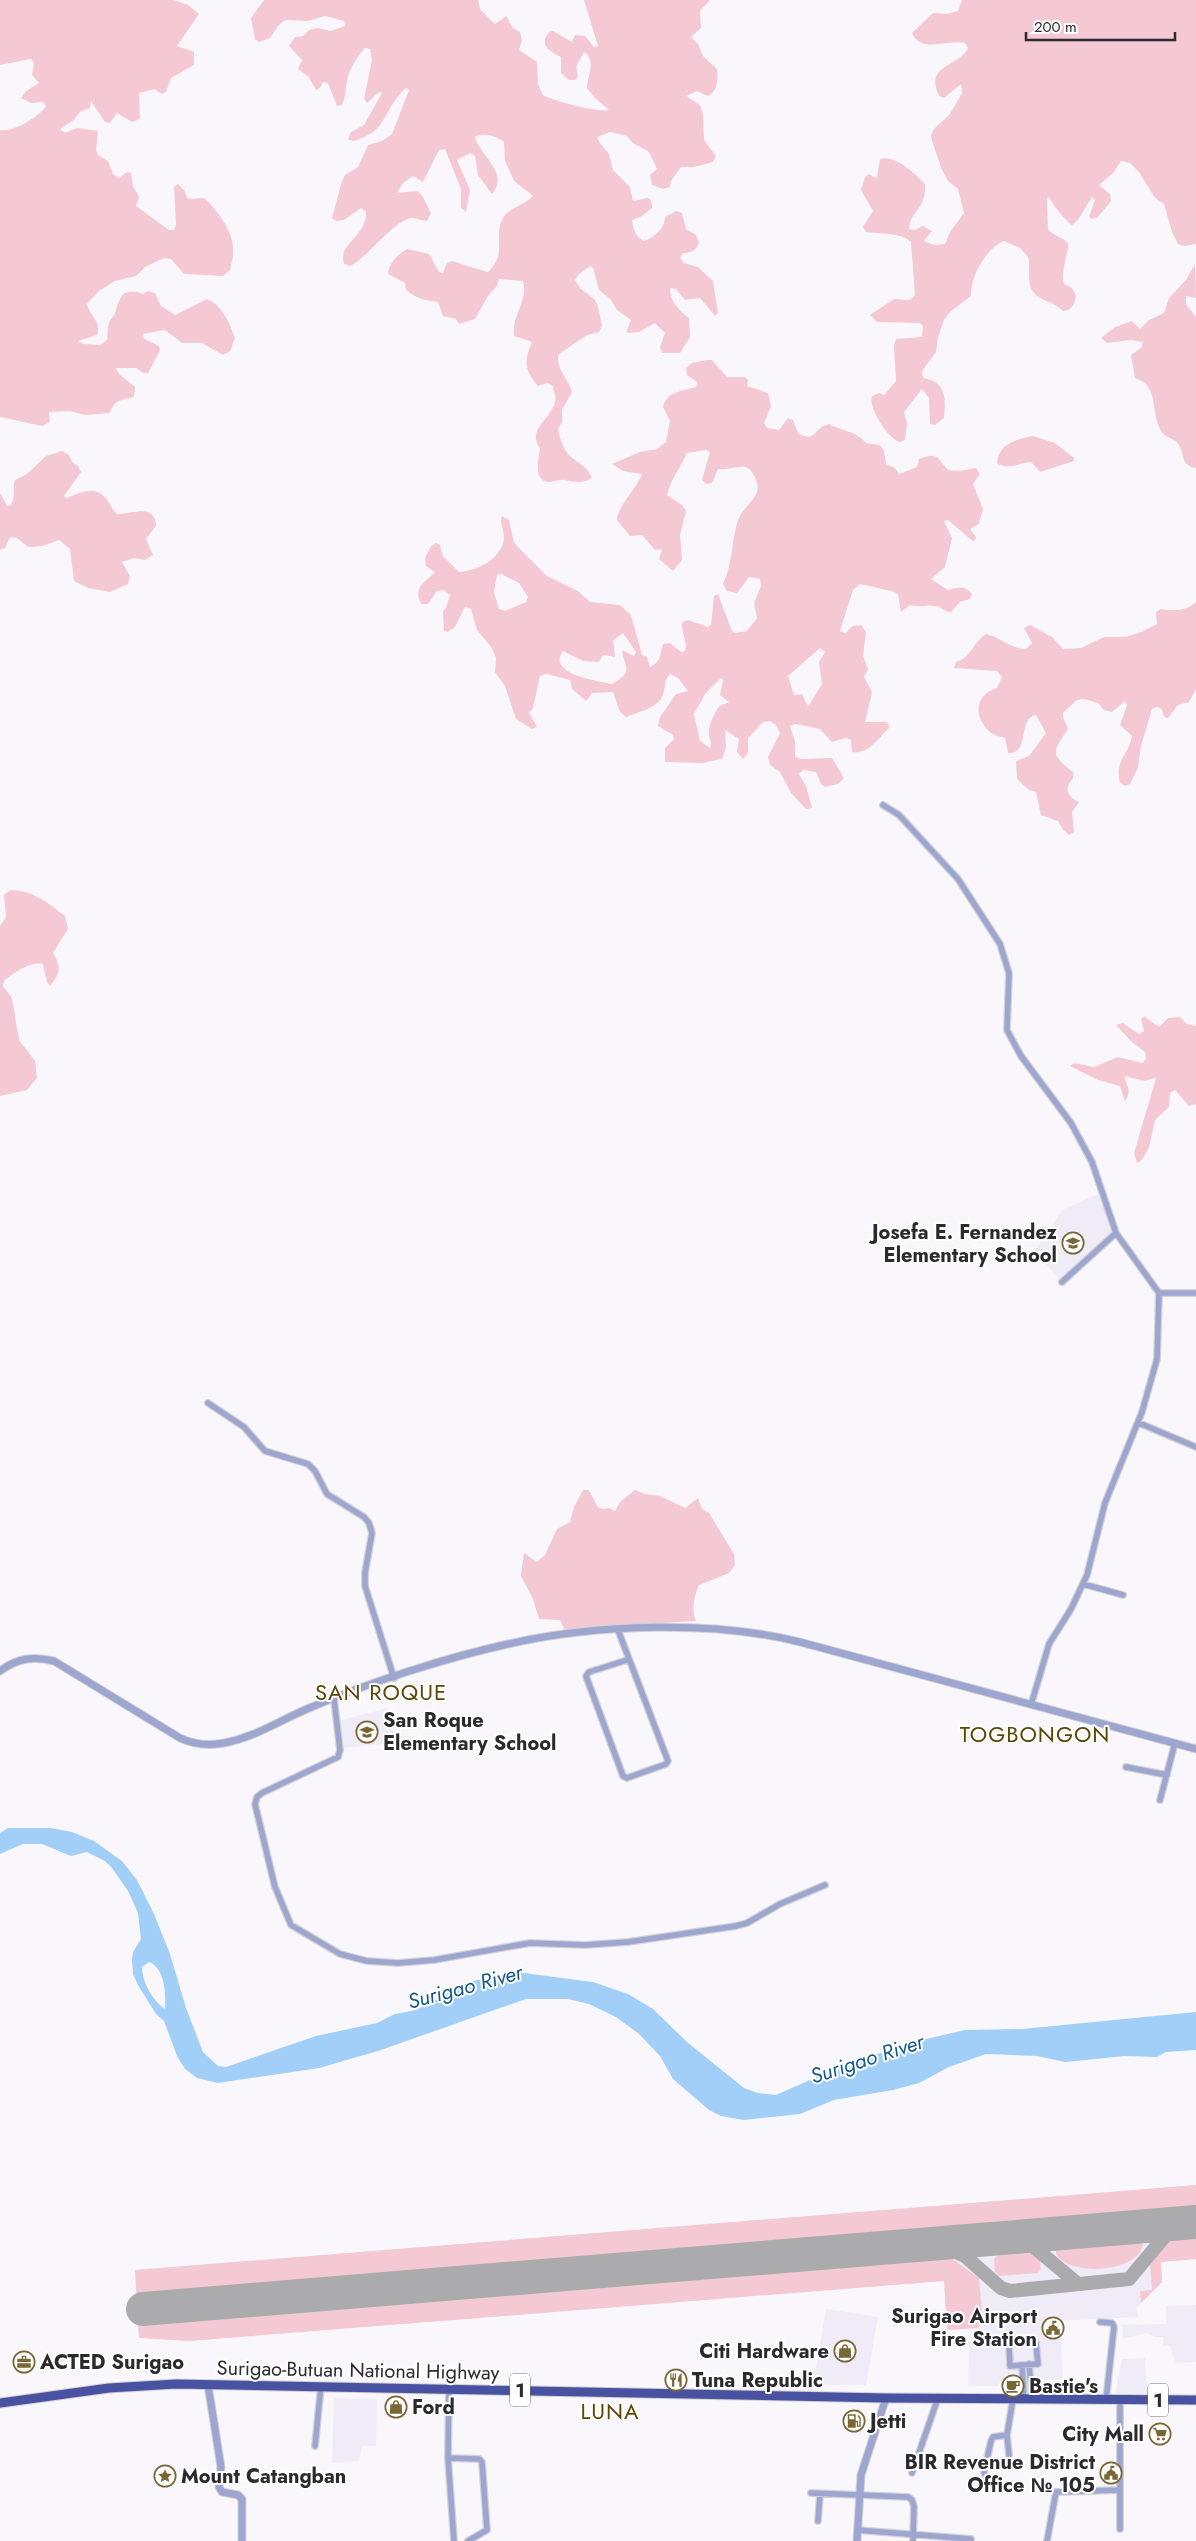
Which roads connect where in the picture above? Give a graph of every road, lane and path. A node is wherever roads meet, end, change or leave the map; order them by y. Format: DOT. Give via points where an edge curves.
graph roads {
  1 [pos="883,805"];
  2 [pos="1116,1233"];
  3 [pos="1062,1282"];
  4 [pos="1196,1293"];
  5 [pos="1159,1294"];
  6 [pos="208,1403"];
  7 [pos="1139,1423"];
  8 [pos="1196,1447"];
  9 [pos="1082,1584"];
  10 [pos="1123,1595"];
  11 [pos="618,1630"];
  12 [pos="627,1660"];
  13 [pos="0,1671"];
  14 [pos="394,1678"];
  15 [pos="334,1699"];
  16 [pos="1031,1705"];
  17 [pos="1175,1743"];
  18 [pos="1196,1749"];
  19 [pos="1126,1767"];
  20 [pos="1167,1775"];
  21 [pos="1160,1800"];
  22 [pos="825,1885"];
  23 [pos="1100,2322"];
  24 [pos="1026,2365"];
  25 [pos="208,2384"];
  26 [pos="320,2386"];
  27 [pos="449,2388"];
  28 [pos="886,2398"];
  29 [pos="938,2398"];
  30 [pos="1013,2399"];
  31 [pos="1028,2399"];
  32 [pos="1106,2400"];
  33 [pos="1120,2400"];
  34 [pos="1196,2400"];
  35 [pos="0,2403"];
  36 [pos="1007,2435"];
  37 [pos="315,2446"];
  38 [pos="1009,2455"];
  39 [pos="448,2458"];
  40 [pos="912,2473"];
  41 [pos="988,2480"];
  42 [pos="1120,2490"];
  43 [pos="811,2493"];
  44 [pos="820,2495"];
  45 [pos="859,2496"];
  46 [pos="818,2521"];
  47 [pos="1120,2529"];
  48 [pos="857,2530"];
  49 [pos="912,2538"];
  50 [pos="954,2539"];
  51 [pos="971,2539"];
  52 [pos="242,2541"];
  53 [pos="454,2541"];
  54 [pos="468,2541"];
  55 [pos="857,2541"];
  56 [pos="1047,2541"];
  1 -- 2 [label="street" via="899,815 958,879 1000,944 1009,973 1007,1030 1021,1056 1071,1123 1092,1162"];
  2 -- 3 [label="street"];
  2 -- 5 [label="street"];
  4 -- 5 [label="street"];
  5 -- 7 [label="street" via="1157,1359"];
  6 -- 14 [label="street" via="244,1426 264,1451 308,1464 327,1494 358,1512 369,1523 371,1541 364,1579"];
  7 -- 8 [label="street"];
  7 -- 9 [label="street" via="1105,1503"];
  9 -- 10 [label="street"];
  9 -- 16 [label="street" via="1049,1644"];
  11 -- 12 [label="street"];
  11 -- 14 [label="street" via="552,1635 507,1644"];
  11 -- 16 [label="street" via="720,1629 772,1635"];
  12 -- 12 [label="street" via="668,1762 627,1778 623,1776 586,1676 589,1672"];
  13 -- 15 [label="street" via="25,1658 54,1661 180,1738 203,1745 256,1734"];
  14 -- 15 [label="street"];
  15 -- 22 [label="street" via="338,1757 262,1793 256,1797 255,1804 275,1887 288,1919 297,1930 349,1958 398,1963 453,1958 530,1943 598,1945 673,1936 747,1923 780,1904"];
  16 -- 17 [label="street"];
  17 -- 18 [label="street"];
  17 -- 20 [label="street"];
  19 -- 20 [label="street"];
  20 -- 21 [label="street"];
  23 -- 32 [label="street" via="1110,2322 1114,2326"];
  24 -- 24 [label="street" via="1038,2362 1037,2345 1009,2344 1010,2366"];
  24 -- 31 [label="street"];
  25 -- 26 [label="highway, Surigao-Butuan National Highway / 1"];
  25 -- 35 [label="highway, Surigao-Butuan National Highway / 1" via="117,2387"];
  25 -- 52 [label="street" via="221,2467 219,2487 222,2492 242,2499"];
  26 -- 27 [label="highway, Surigao-Butuan National Highway / 1"];
  26 -- 37 [label="street"];
  27 -- 28 [label="highway, Surigao-Butuan National Highway / 1"];
  27 -- 39 [label="street"];
  28 -- 29 [label="highway, Surigao-Butuan National Highway / 1"];
  28 -- 45 [label="street" via="861,2475"];
  29 -- 30 [label="highway, Surigao-Butuan National Highway / 1"];
  29 -- 40 [label="street"];
  30 -- 31 [label="highway, Surigao-Butuan National Highway / 1"];
  30 -- 36 [label="street"];
  31 -- 32 [label="highway, Surigao-Butuan National Highway / 1"];
  32 -- 33 [label="highway, Surigao-Butuan National Highway / 1"];
  33 -- 34 [label="highway, Surigao-Butuan National Highway / 1"];
  33 -- 42 [label="street"];
  36 -- 38 [label="street"];
  36 -- 41 [label="street" via="990,2441 984,2472"];
  39 -- 53 [label="street"];
  39 -- 54 [label="street" via="479,2459 482,2462 487,2530"];
  42 -- 47 [label="street"];
  42 -- 56 [label="street" via="1057,2491"];
  43 -- 44 [label="street"];
  44 -- 45 [label="street"];
  44 -- 46 [label="street"];
  45 -- 48 [label="street"];
  45 -- 49 [label="street" via="908,2497 912,2500"];
  48 -- 49 [label="street"];
  48 -- 55 [label="street"];
  49 -- 50 [label="street"];
  50 -- 51 [label="street"];
}
